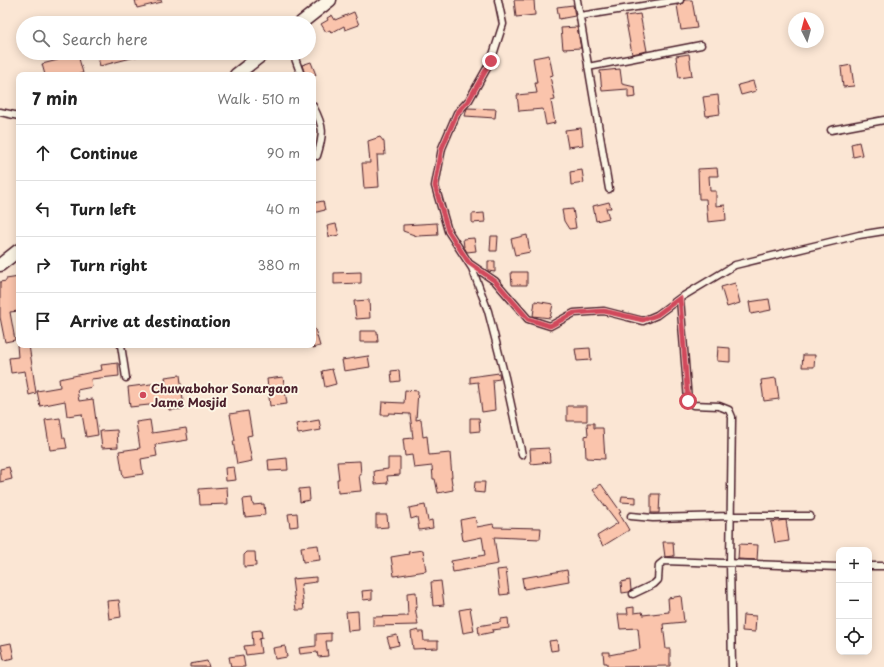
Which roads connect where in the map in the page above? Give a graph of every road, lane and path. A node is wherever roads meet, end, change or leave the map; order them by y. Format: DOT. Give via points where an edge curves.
graph roads {
  1 [pos="330,0"];
  2 [pos="498,0"];
  3 [pos="577,0"];
  4 [pos="680,0"];
  5 [pos="310,16"];
  6 [pos="580,16"];
  7 [pos="701,45"];
  8 [pos="255,60"];
  9 [pos="296,60"];
  10 [pos="588,67"];
  11 [pos="240,72"];
  12 [pos="300,72"];
  13 [pos="0,112"];
  14 [pos="316,114"];
  15 [pos="16,115"];
  16 [pos="884,120"];
  17 [pos="831,130"];
  18 [pos="317,156"];
  19 [pos="608,189"];
  20 [pos="884,231"];
  21 [pos="16,252"];
  22 [pos="469,263"];
  23 [pos="0,265"];
  24 [pos="680,298"];
  25 [pos="121,348"];
  26 [pos="126,378"];
  27 [pos="522,455"];
  28 [pos="631,516"];
  29 [pos="731,516"];
  30 [pos="810,516"];
  31 [pos="730,563"];
  32 [pos="872,566"];
  33 [pos="883,566"];
  34 [pos="836,567"];
  35 [pos="633,594"];
  36 [pos="732,667"];
  1 -- 5 [label="highway"];
  2 -- 22 [label="street" via="503,24 491,61 469,100 457,113 442,148 435,186 448,231"];
  3 -- 6 [label="street"];
  4 -- 6 [label="street"];
  6 -- 10 [label="street"];
  7 -- 10 [label="street"];
  8 -- 11 [label="highway"];
  9 -- 12 [label="street"];
  10 -- 19 [label="street"];
  13 -- 15 [label="street"];
  14 -- 18 [label="street" via="322,132"];
  16 -- 17 [label="street"];
  20 -- 24 [label="street" via="735,265"];
  21 -- 23 [label="highway"];
  22 -- 24 [label="street" via="495,281 528,319 550,326 574,313 604,311 643,320 657,315"];
  22 -- 27 [label="street" via="488,311"];
  24 -- 29 [label="street" via="688,401 693,405 719,406 729,410 732,417"];
  25 -- 26 [label="street"];
  28 -- 29 [label="street"];
  29 -- 30 [label="street"];
  29 -- 31 [label="street"];
  31 -- 34 [label="street"];
  31 -- 35 [label="street" via="664,561 659,565 658,580"];
  31 -- 36 [label="street"];
  32 -- 33 [label="street"];
}
